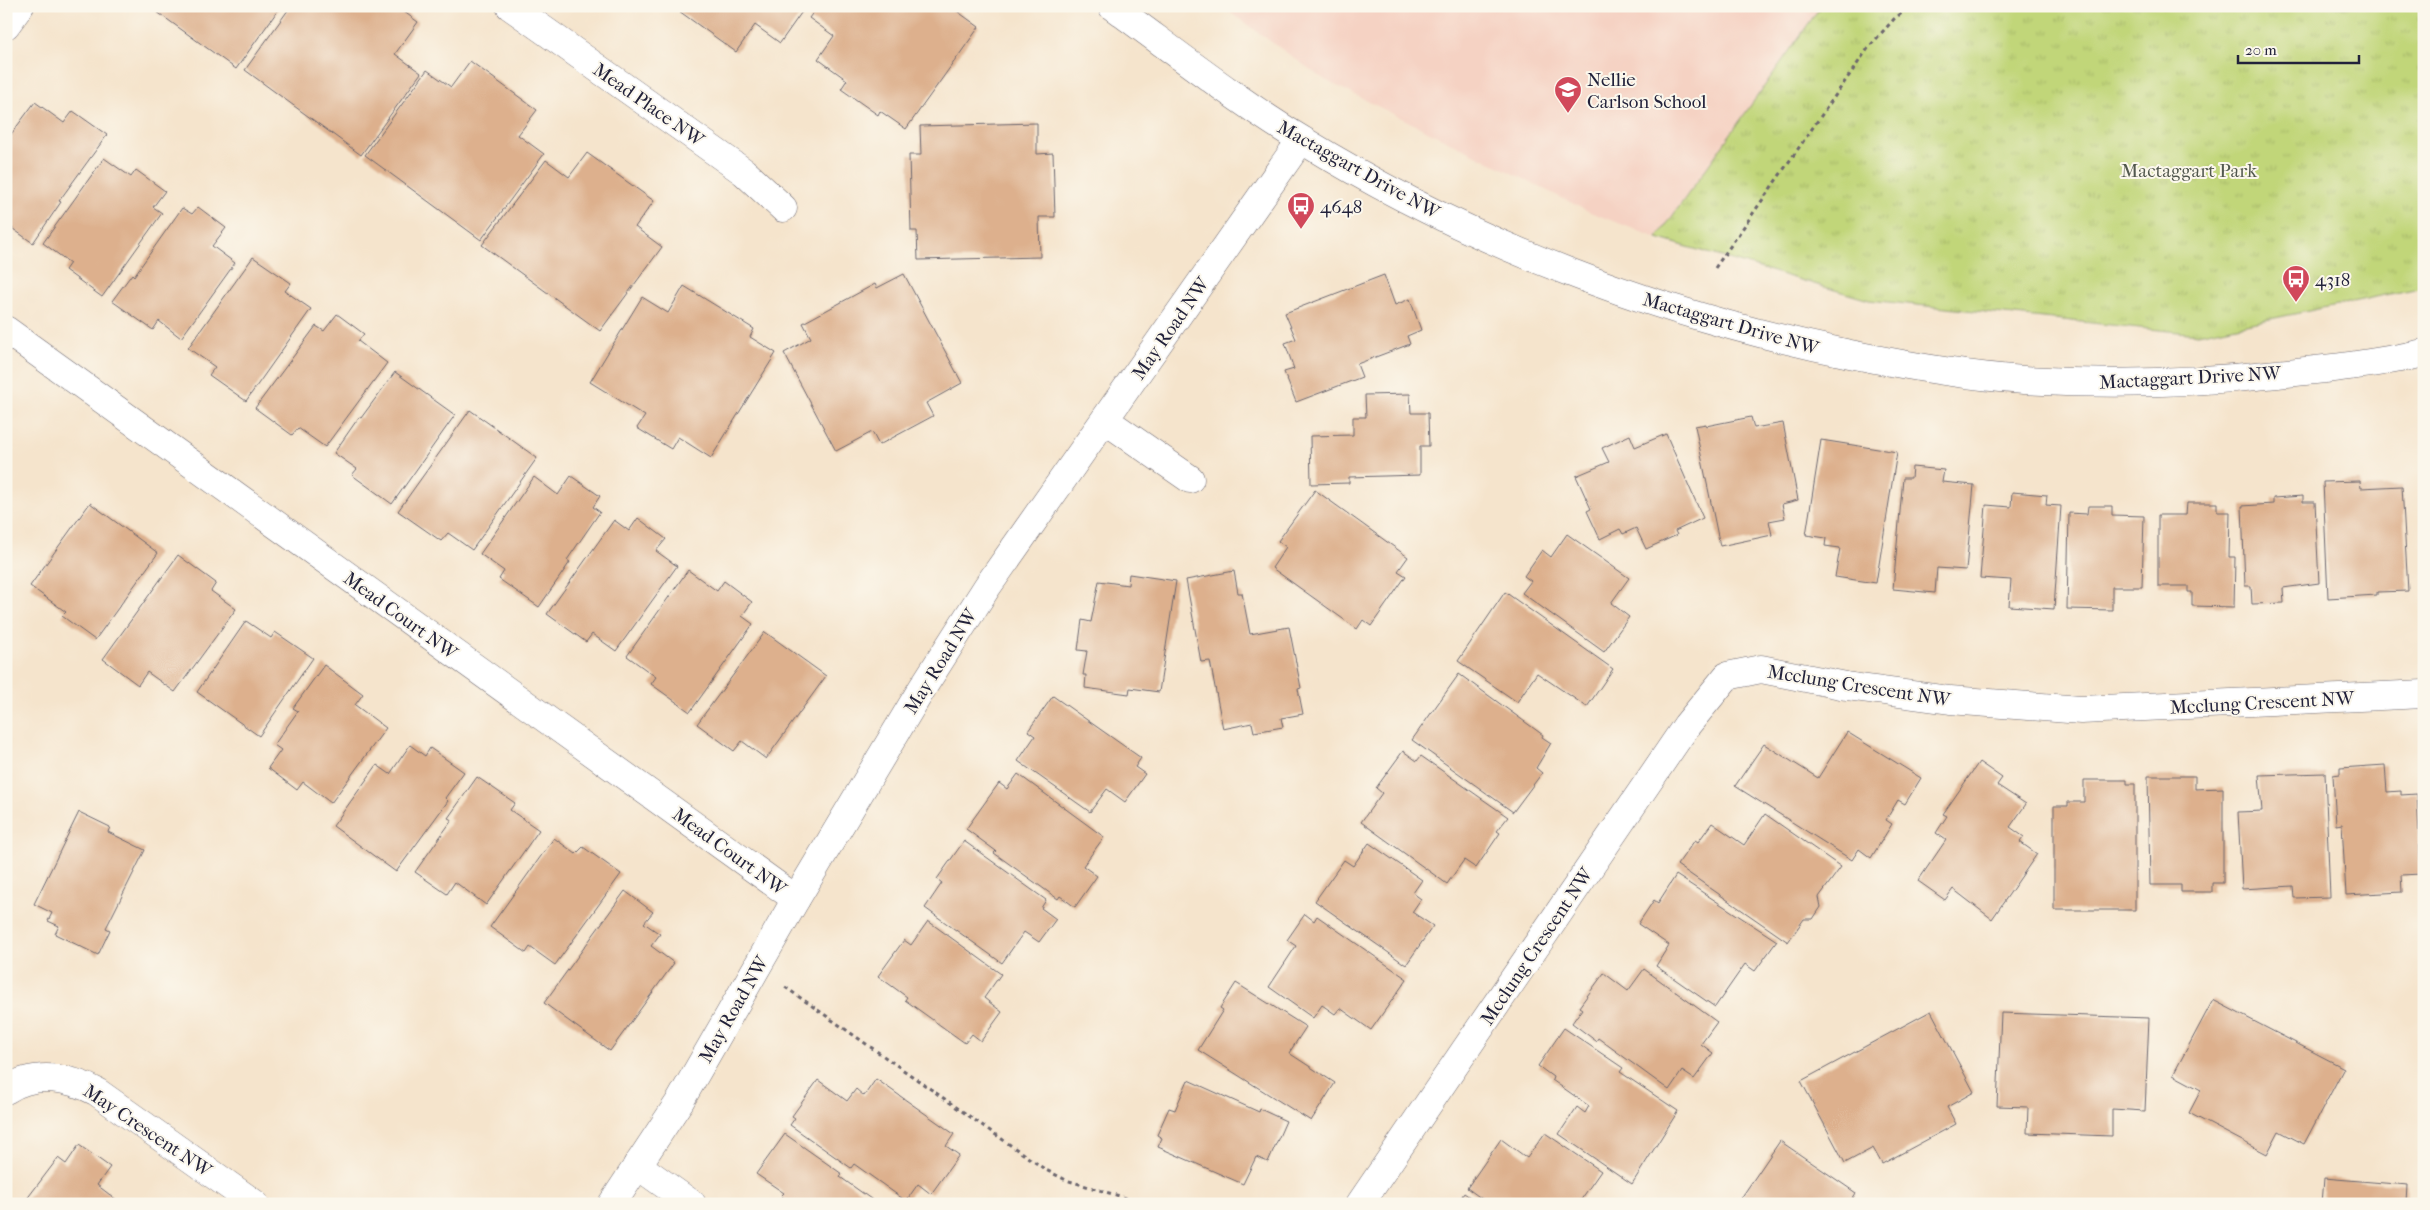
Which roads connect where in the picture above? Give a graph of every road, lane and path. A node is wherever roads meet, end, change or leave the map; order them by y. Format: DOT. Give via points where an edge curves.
graph roads {
  1 [pos="20,6"];
  2 [pos="510,6"];
  3 [pos="1112,6"];
  4 [pos="1911,6"];
  5 [pos="6,25"];
  6 [pos="1301,140"];
  7 [pos="783,208"];
  8 [pos="1715,268"];
  9 [pos="6,330"];
  10 [pos="2424,354"];
  11 [pos="1105,420"];
  12 [pos="1190,479"];
  13 [pos="2424,694"];
  14 [pos="796,899"];
  15 [pos="757,967"];
  16 [pos="6,1090"];
  17 [pos="637,1165"];
  18 [pos="255,1204"];
  19 [pos="612,1204"];
  20 [pos="692,1204"];
  21 [pos="1146,1204"];
  22 [pos="1360,1204"];
  1 -- 5 [label="street"];
  2 -- 7 [label="street, Mead Place NW" via="744,172"];
  3 -- 6 [label="street, Mactaggart Drive NW"];
  4 -- 8 [label="path" via="1894,19 1869,47"];
  6 -- 10 [label="street, Mactaggart Drive NW" via="1431,210 1579,276 1743,330 1884,361 2022,380 2137,384 2326,369"];
  6 -- 11 [label="street, May Road NW"];
  9 -- 14 [label="street, Mead Court NW"];
  11 -- 12 [label="street"];
  11 -- 14 [label="street, May Road NW" via="987,586 922,687"];
  13 -- 22 [label="street, Mcclung Crescent NW" via="2081,710 1950,700 1846,686 1761,669 1728,676 1688,725"];
  14 -- 15 [label="street, May Road NW"];
  15 -- 17 [label="street, May Road NW" via="680,1101"];
  15 -- 21 [label="path" via="1046,1170 1066,1180"];
  16 -- 18 [label="street, May Crescent NW" via="38,1078 66,1079 81,1084"];
  17 -- 19 [label="street, May Road NW"];
  17 -- 20 [label="street"];
}
